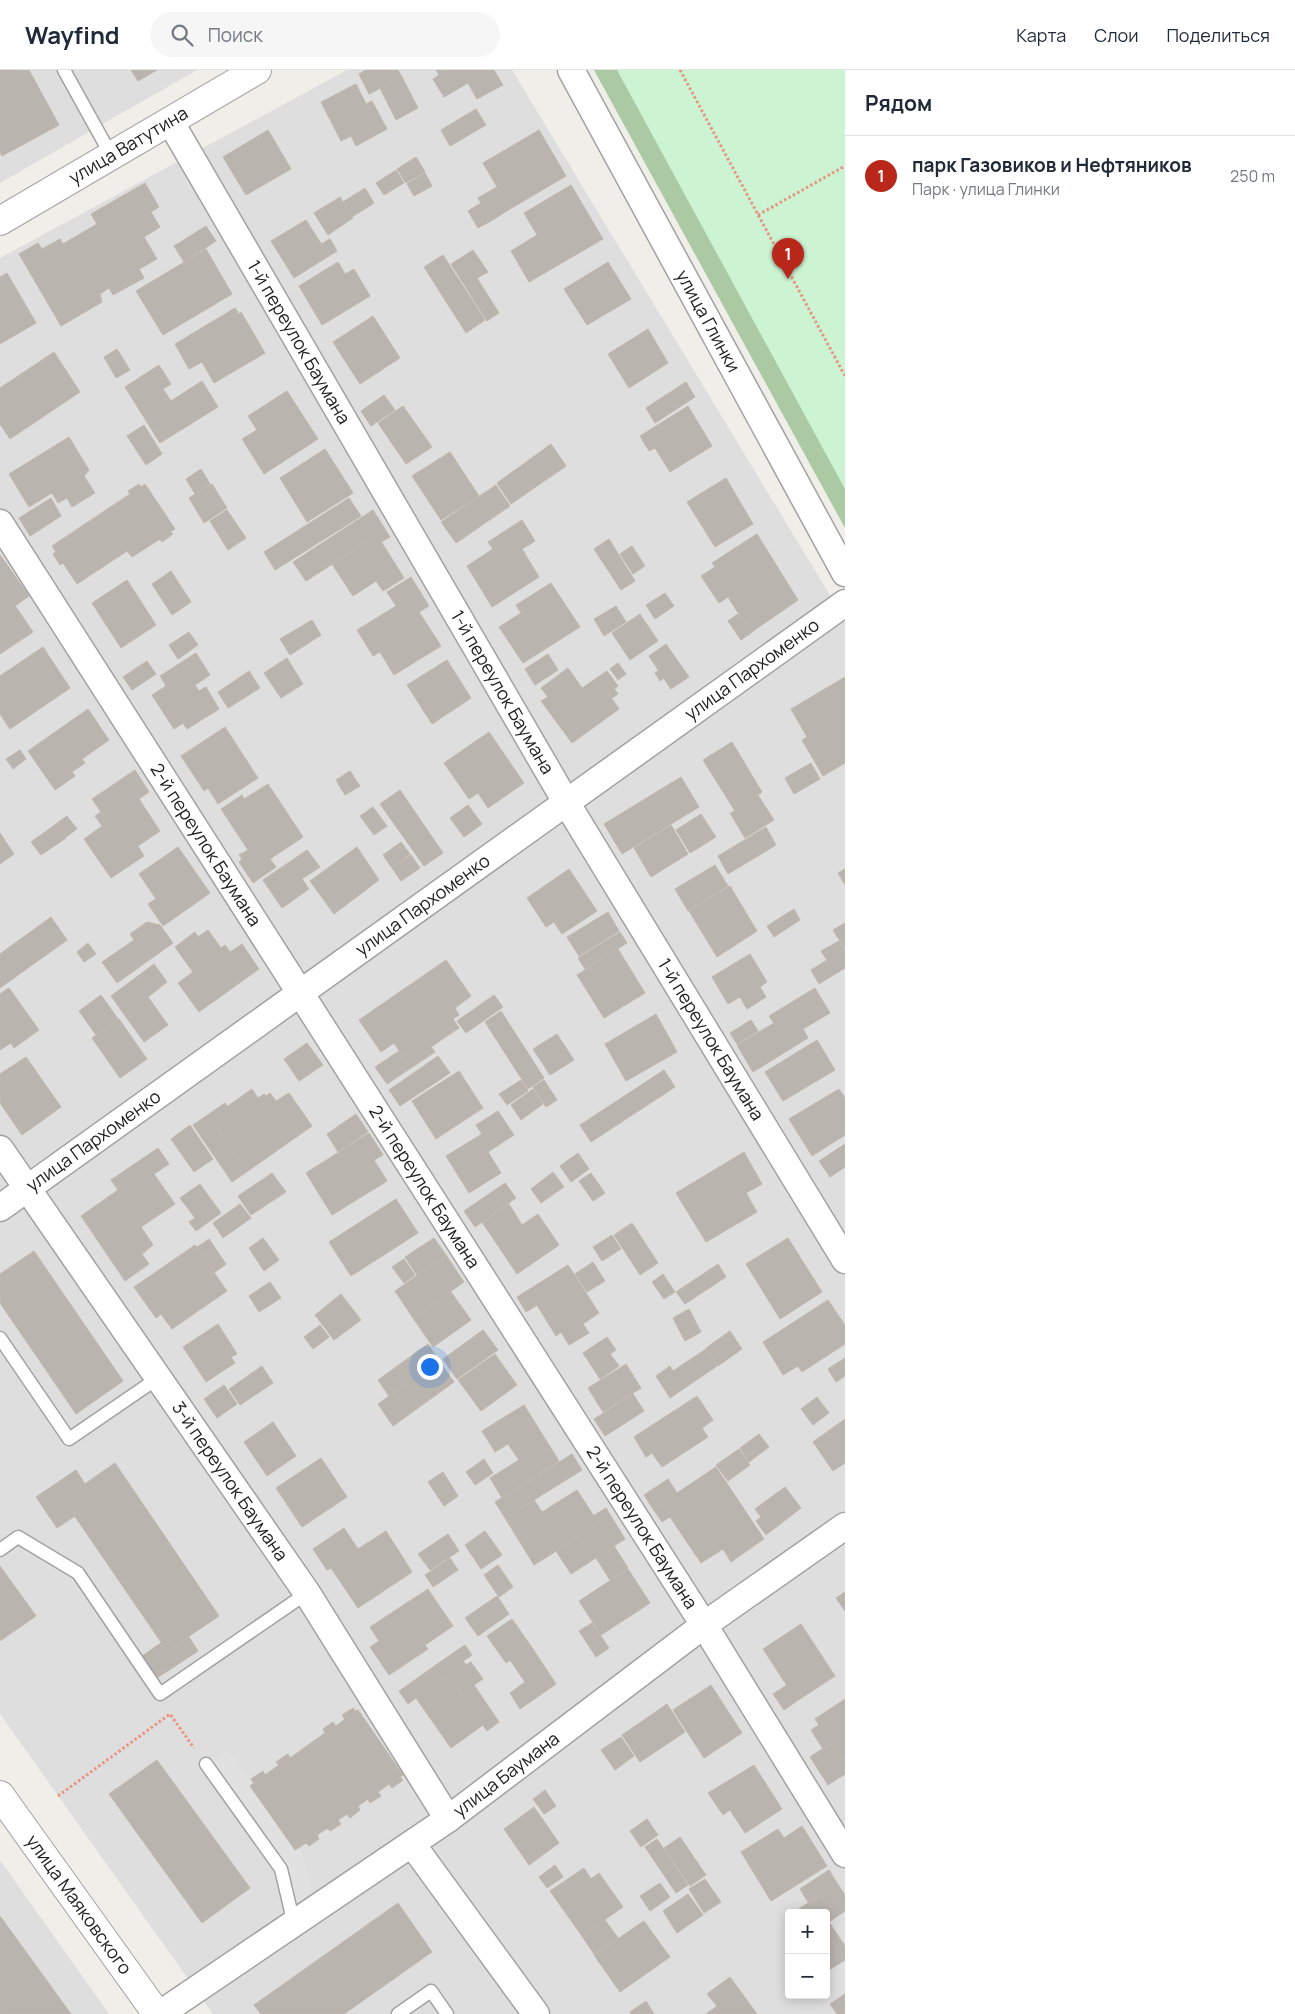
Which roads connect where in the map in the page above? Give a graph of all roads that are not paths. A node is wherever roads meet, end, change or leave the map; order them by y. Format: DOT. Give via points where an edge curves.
graph roads {
  1 [pos="64,70"];
  2 [pos="257,70"];
  3 [pos="572,70"];
  4 [pos="170,120"];
  5 [pos="111,155"];
  6 [pos="0,221"];
  7 [pos="0,523"];
  8 [pos="845,573"];
  9 [pos="845,602"];
  10 [pos="566,802"];
  11 [pos="300,992"];
  12 [pos="0,1149"];
  13 [pos="27,1188"];
  14 [pos="0,1208"];
  15 [pos="845,1260"];
  16 [pos="0,1338"];
  17 [pos="158,1378"];
  18 [pos="845,1526"];
  19 [pos="0,1550"];
  20 [pos="307,1593"];
  21 [pos="704,1625"];
  22 [pos="206,1764"];
  23 [pos="0,1795"];
  24 [pos="448,1819"];
  25 [pos="412,1844"];
  26 [pos="845,1854"];
  27 [pos="294,1924"];
  28 [pos="159,2014"];
  29 [pos="398,2014"];
  30 [pos="448,2014"];
  31 [pos="536,2014"];
  1 -- 5 [label="lane"];
  2 -- 4 [label="street, улица Ватутина"];
  3 -- 8 [label="street, улица Глинки"];
  4 -- 5 [label="street, улица Ватутина"];
  4 -- 10 [label="street, 1-й переулок Баумана"];
  5 -- 6 [label="street, улица Ватутина"];
  7 -- 11 [label="street, 2-й переулок Баумана"];
  9 -- 10 [label="street, улица Пархоменко"];
  10 -- 11 [label="street, улица Пархоменко"];
  10 -- 15 [label="street, 1-й переулок Баумана"];
  11 -- 13 [label="street, улица Пархоменко"];
  11 -- 21 [label="street, 2-й переулок Баумана"];
  12 -- 13 [label="street, 3-й переулок Баумана"];
  13 -- 14 [label="street, улица Пархоменко"];
  13 -- 17 [label="street, 3-й переулок Баумана"];
  16 -- 17 [label="lane" via="69,1439"];
  17 -- 20 [label="street, 3-й переулок Баумана"];
  18 -- 21 [label="street, улица Баумана"];
  19 -- 20 [label="lane" via="18,1537 78,1573 160,1694"];
  20 -- 24 [label="street, 3-й переулок Баумана"];
  21 -- 24 [label="street, улица Баумана"];
  21 -- 26 [label="street, 2-й переулок Баумана"];
  22 -- 27 [label="lane" via="280,1869"];
  23 -- 28 [label="street, улица Маяковского"];
  24 -- 25 [label="street, улица Баумана"];
  25 -- 27 [label="street, улица Баумана"];
  25 -- 31 [label="street"];
  27 -- 28 [label="street, улица Баумана"];
  29 -- 30 [label="lane" via="430,1991"];
}
